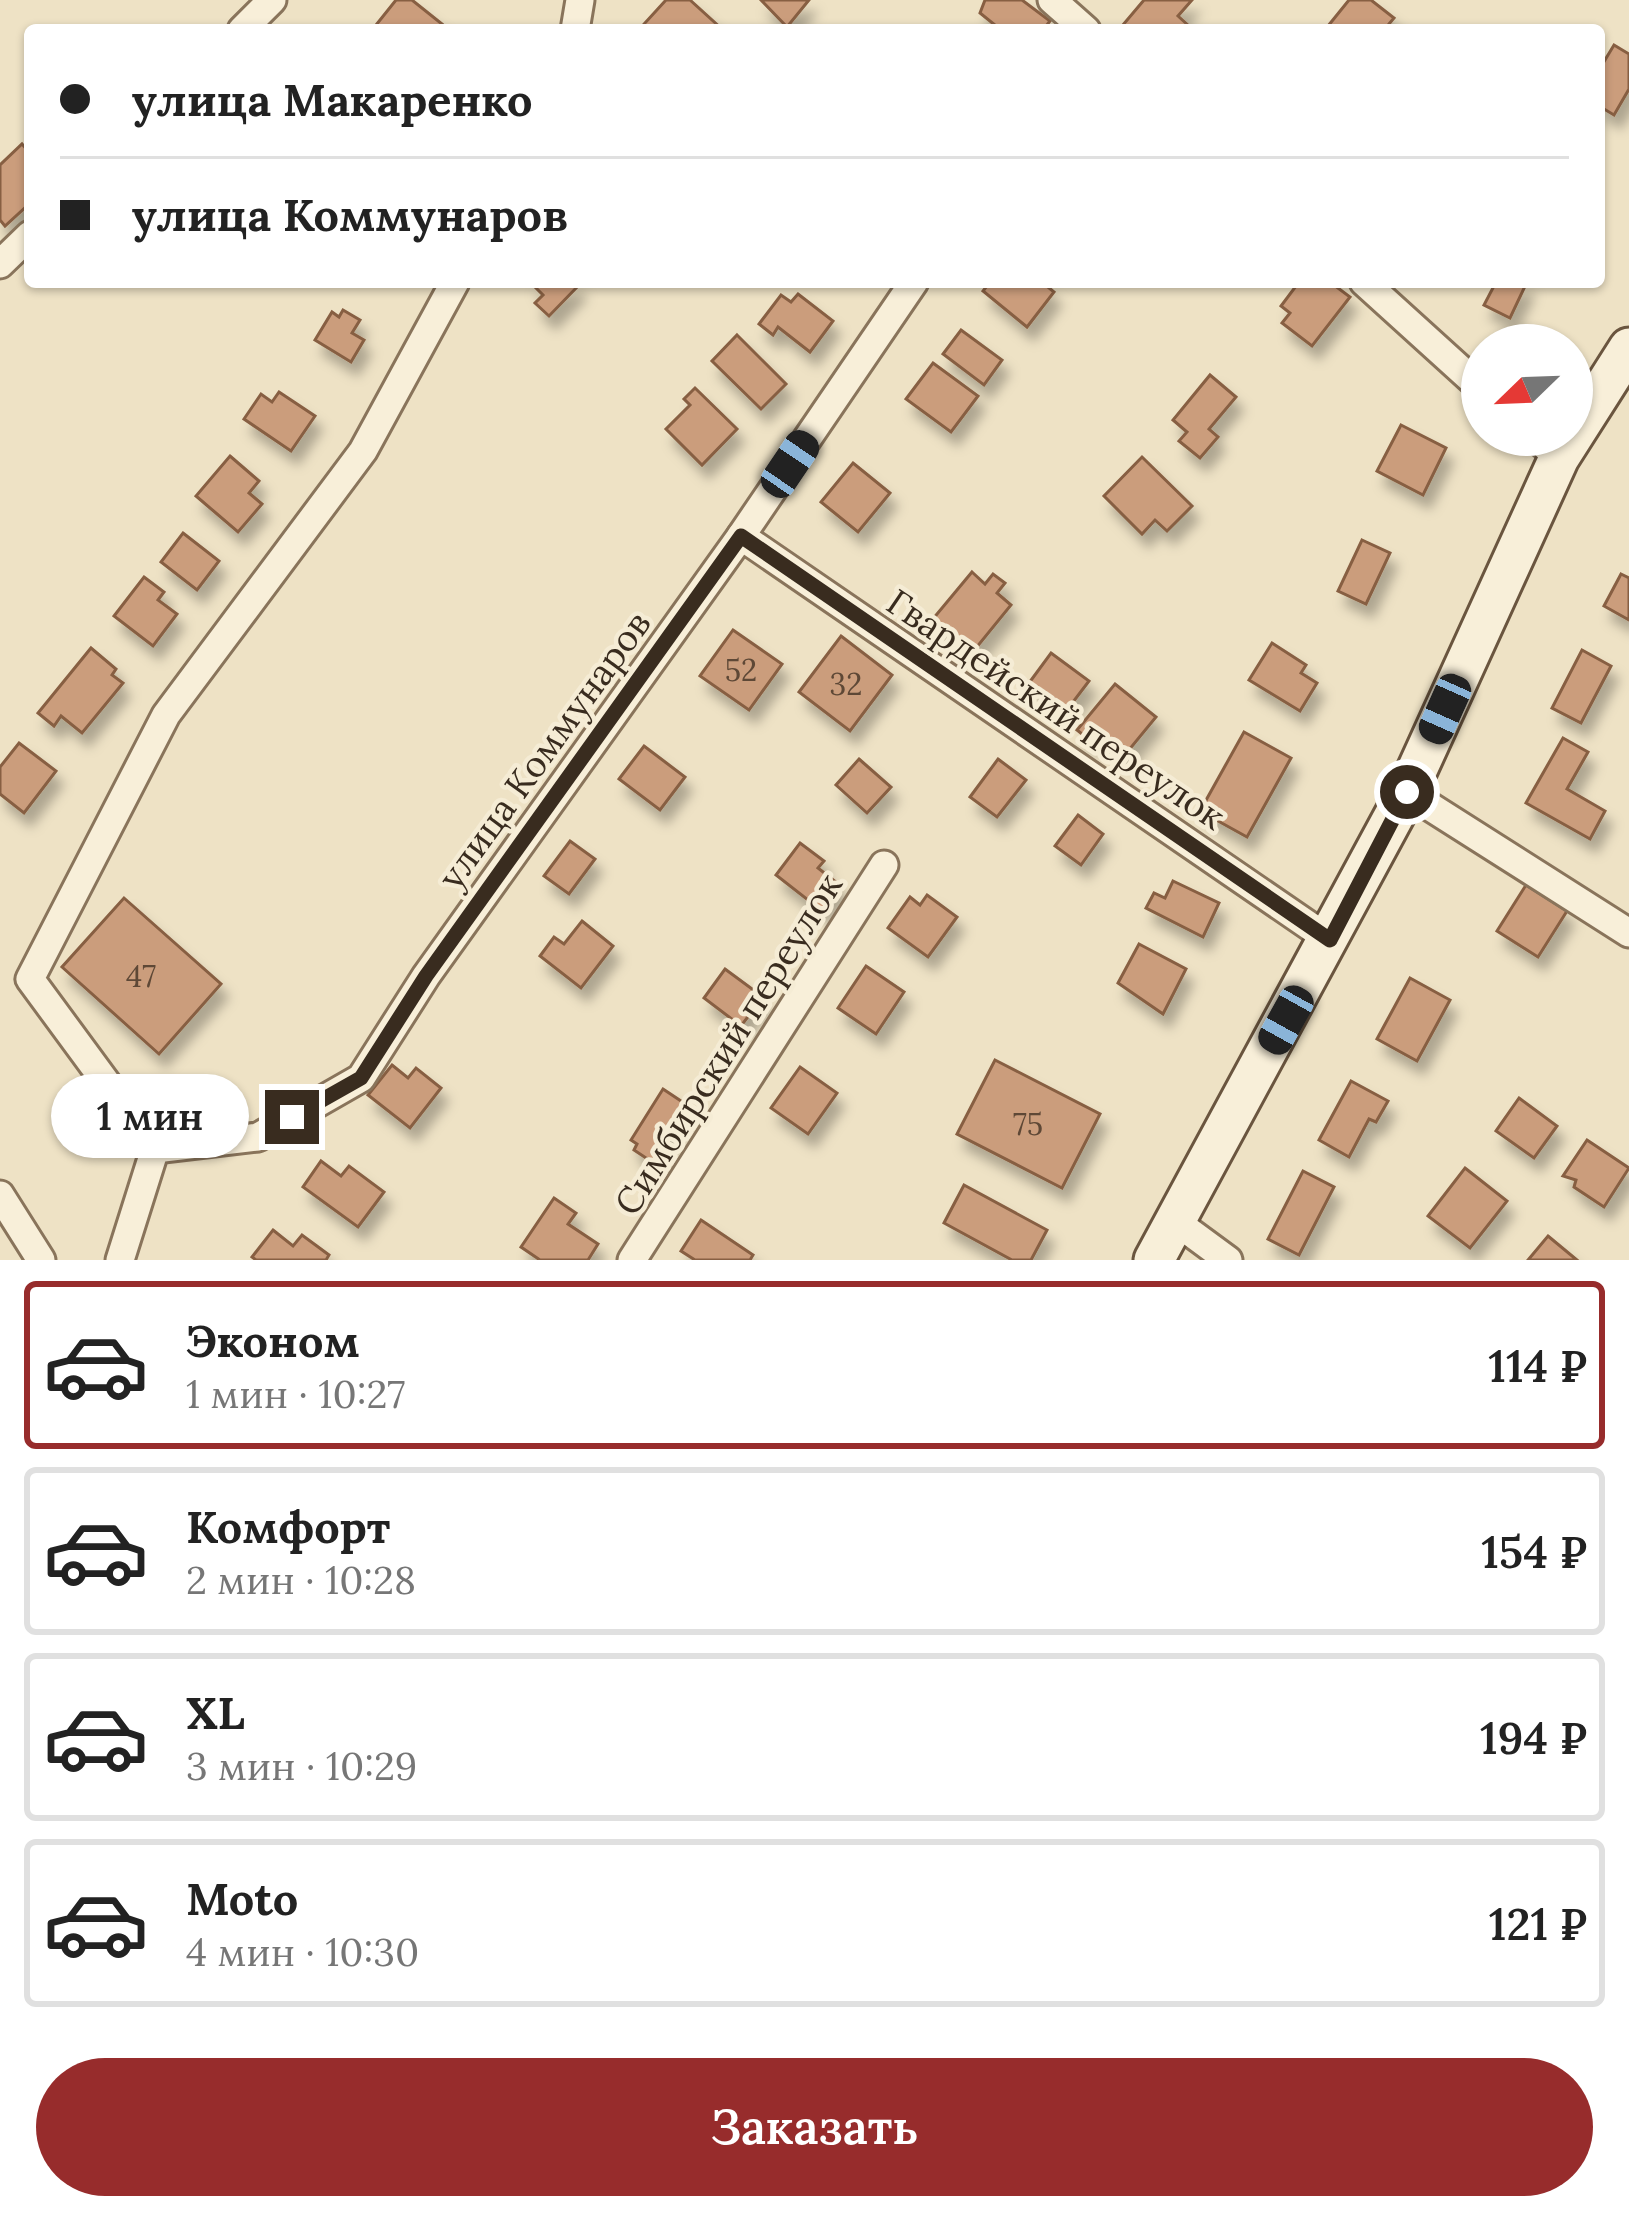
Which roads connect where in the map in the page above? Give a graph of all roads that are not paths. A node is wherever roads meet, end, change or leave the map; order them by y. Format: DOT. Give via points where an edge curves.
graph roads {
  1 [pos="272,0"];
  2 [pos="1052,0"];
  3 [pos="1083,21"];
  4 [pos="248,24"];
  5 [pos="24,241"];
  6 [pos="0,263"];
  7 [pos="452,288"];
  8 [pos="910,288"];
  9 [pos="1371,288"];
  10 [pos="1629,348"];
  11 [pos="1461,370"];
  12 [pos="1593,391"];
  13 [pos="1542,456"];
  14 [pos="741,536"];
  15 [pos="1407,792"];
  16 [pos="884,865"];
  17 [pos="1629,933"];
  18 [pos="1330,940"];
  19 [pos="155,1149"];
  20 [pos="0,1195"];
  21 [pos="1175,1220"];
  22 [pos="41,1260"];
  23 [pos="120,1260"];
  24 [pos="632,1260"];
  25 [pos="1154,1260"];
  26 [pos="1228,1260"];
  1 -- 4 [label="street"];
  2 -- 3 [label="street"];
  5 -- 6 [label="street"];
  7 -- 19 [label="street" via="363,452 166,716 30,980"];
  8 -- 14 [label="street, улица Коммунаров"];
  9 -- 11 [label="street"];
  10 -- 12 [label="main road"];
  13 -- 15 [label="main road"];
  14 -- 18 [label="street, Гвардейский переулок"];
  14 -- 19 [label="street, улица Коммунаров" via="361,1078 258,1136"];
  15 -- 17 [label="street"];
  15 -- 18 [label="main road"];
  16 -- 24 [label="street, Симбирский переулок"];
  18 -- 21 [label="main road"];
  19 -- 23 [label="street"];
  20 -- 22 [label="street"];
  21 -- 25 [label="main road"];
  21 -- 26 [label="street"];
}
